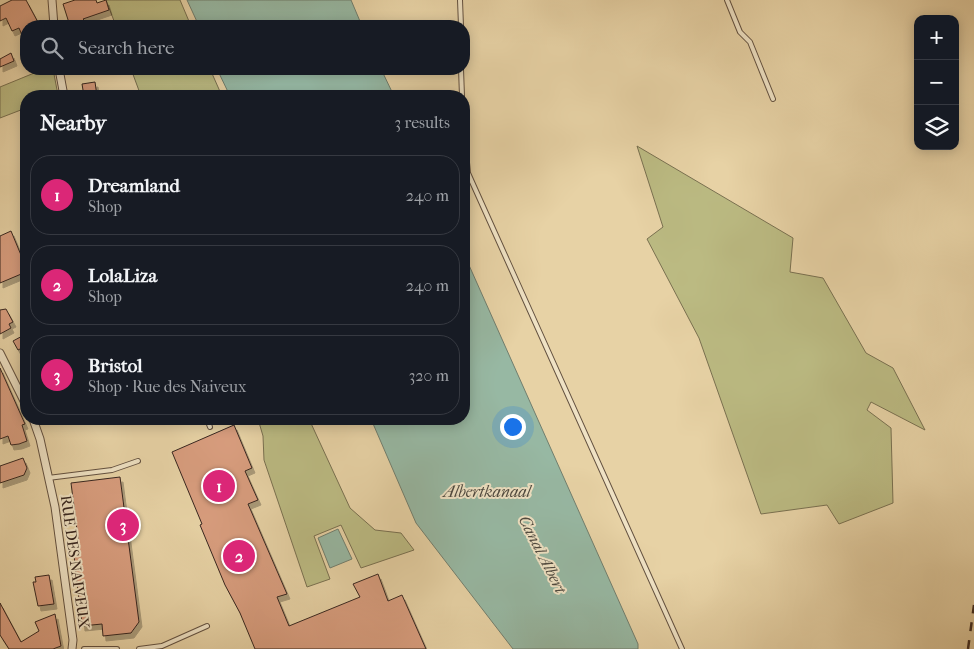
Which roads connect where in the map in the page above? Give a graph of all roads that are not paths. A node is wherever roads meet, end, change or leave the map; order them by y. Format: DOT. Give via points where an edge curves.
graph roads {
  1 [pos="52,0"];
  2 [pos="460,0"];
  3 [pos="726,0"];
  4 [pos="54,20"];
  5 [pos="461,20"];
  6 [pos="60,75"];
  7 [pos="461,75"];
  8 [pos="63,90"];
  9 [pos="462,90"];
  10 [pos="773,99"];
  11 [pos="470,177"];
  12 [pos="0,352"];
  13 [pos="20,393"];
  14 [pos="34,425"];
  15 [pos="138,460"];
  16 [pos="48,478"];
  17 [pos="207,626"];
  18 [pos="151,648"];
  19 [pos="72,649"];
  20 [pos="84,649"];
  21 [pos="90,649"];
  22 [pos="117,649"];
  23 [pos="139,649"];
  24 [pos="682,649"];
  1 -- 4 [label="street"];
  2 -- 5 [label="lane"];
  3 -- 10 [label="lane" via="740,32 750,42"];
  6 -- 8 [label="street"];
  7 -- 9 [label="lane"];
  11 -- 24 [label="lane"];
  12 -- 13 [label="street"];
  14 -- 16 [label="street, RUE DES NAIVEUX"];
  15 -- 16 [label="lane, RUE DES NAIVEUX" via="112,470"];
  16 -- 19 [label="street, RUE DES NAIVEUX" via="56,516"];
  17 -- 18 [label="lane"];
  18 -- 23 [label="lane"];
  20 -- 21 [label="lane"];
  21 -- 22 [label="lane"];
}
